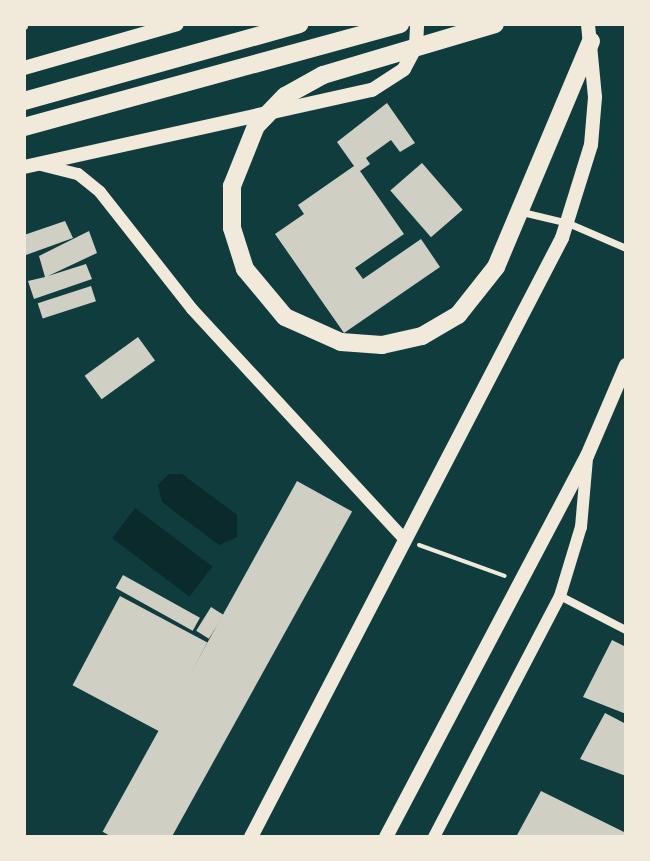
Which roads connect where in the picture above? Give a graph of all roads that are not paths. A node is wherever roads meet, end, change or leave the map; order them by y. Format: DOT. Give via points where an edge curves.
graph roads {
  1 [pos="177,24"];
  2 [pos="299,24"];
  3 [pos="400,24"];
  4 [pos="417,24"];
  5 [pos="495,24"];
  6 [pos="590,32"];
  7 [pos="24,68"];
  8 [pos="24,101"];
  9 [pos="24,127"];
  10 [pos="27,166"];
  11 [pos="520,211"];
  12 [pos="568,223"];
  13 [pos="626,248"];
  14 [pos="626,365"];
  15 [pos="587,456"];
  16 [pos="405,540"];
  17 [pos="560,596"];
  18 [pos="626,630"];
  19 [pos="251,837"];
  20 [pos="386,837"];
  21 [pos="434,837"];
  1 -- 7 [label="main road"];
  2 -- 8 [label="highway"];
  3 -- 9 [label="highway"];
  4 -- 10 [label="main road" via="416,46 404,69 372,90"];
  5 -- 11 [label="highway" via="303,84 269,110 245,145 232,186 237,249 270,303 321,337 382,345 441,326 486,285"];
  6 -- 11 [label="highway"];
  6 -- 12 [label="main road" via="591,145"];
  10 -- 16 [label="street" via="65,169 100,192 192,309"];
  11 -- 12 [label="street"];
  12 -- 13 [label="street"];
  12 -- 16 [label="main road"];
  14 -- 15 [label="main road"];
  15 -- 17 [label="street" via="581,527"];
  15 -- 20 [label="main road"];
  16 -- 19 [label="main road"];
  17 -- 18 [label="street"];
  17 -- 21 [label="street"];
}
